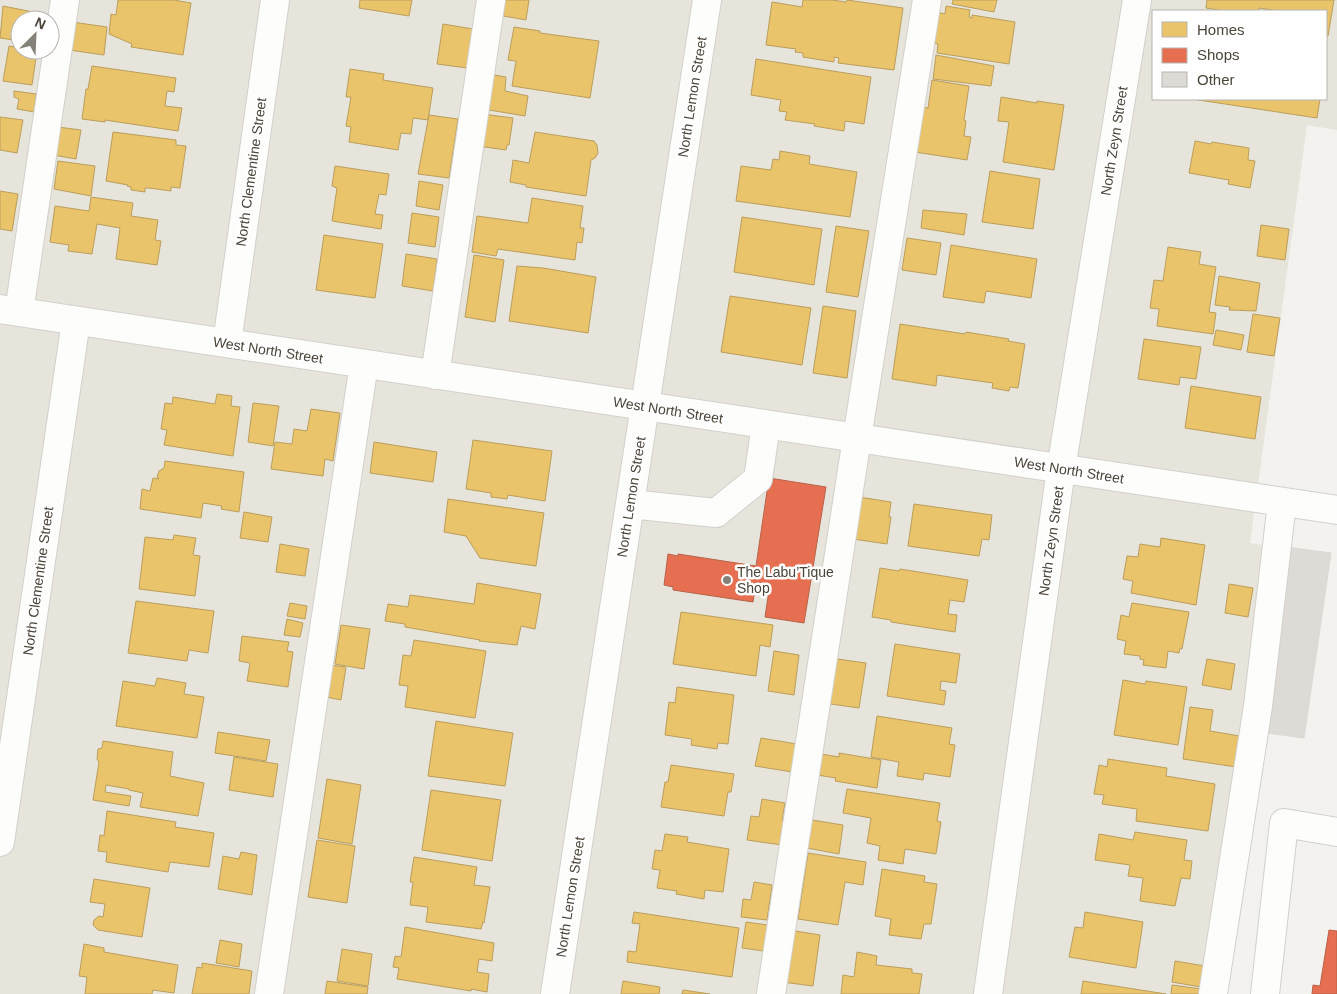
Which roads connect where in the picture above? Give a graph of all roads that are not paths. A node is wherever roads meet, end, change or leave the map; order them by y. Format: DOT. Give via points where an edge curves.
graph roads {
  1 [pos="66,0"];
  2 [pos="275,0"];
  3 [pos="491,0"];
  4 [pos="707,0"];
  5 [pos="927,0"];
  6 [pos="1137,0"];
  7 [pos="9,310"];
  8 [pos="76,321"];
  9 [pos="227,343"];
  10 [pos="364,364"];
  11 [pos="435,374"];
  12 [pos="645,406"];
  13 [pos="766,425"];
  14 [pos="857,438"];
  15 [pos="1061,469"];
  16 [pos="1282,503"];
  17 [pos="630,504"];
  18 [pos="1337,510"];
  19 [pos="1337,832"];
  20 [pos="0,842"];
  21 [pos="269,994"];
  22 [pos="555,994"];
  23 [pos="770,994"];
  24 [pos="988,994"];
  25 [pos="1213,994"];
  26 [pos="1265,994"];
  1 -- 7 [label="street"];
  2 -- 9 [label="street, North Clementine Street"];
  3 -- 11 [label="street"];
  4 -- 12 [label="street, North Lemon Street"];
  5 -- 14 [label="street"];
  6 -- 15 [label="street, North Zeyn Street"];
  7 -- 8 [label="street, West North Street"];
  8 -- 9 [label="street, West North Street"];
  8 -- 20 [label="street, North Clementine Street"];
  9 -- 10 [label="street, West North Street"];
  10 -- 11 [label="street, West North Street"];
  10 -- 21 [label="street"];
  11 -- 12 [label="street, West North Street"];
  12 -- 13 [label="street, West North Street"];
  12 -- 17 [label="street, North Lemon Street"];
  13 -- 14 [label="street, West North Street"];
  13 -- 17 [label="street" via="758,479 716,513"];
  14 -- 15 [label="street, West North Street"];
  14 -- 23 [label="street"];
  15 -- 16 [label="street, West North Street"];
  15 -- 24 [label="street, North Zeyn Street"];
  16 -- 18 [label="street, West North Street"];
  16 -- 25 [label="street" via="1258,706"];
  17 -- 22 [label="street, North Lemon Street"];
  19 -- 26 [label="street" via="1284,823"];
}
